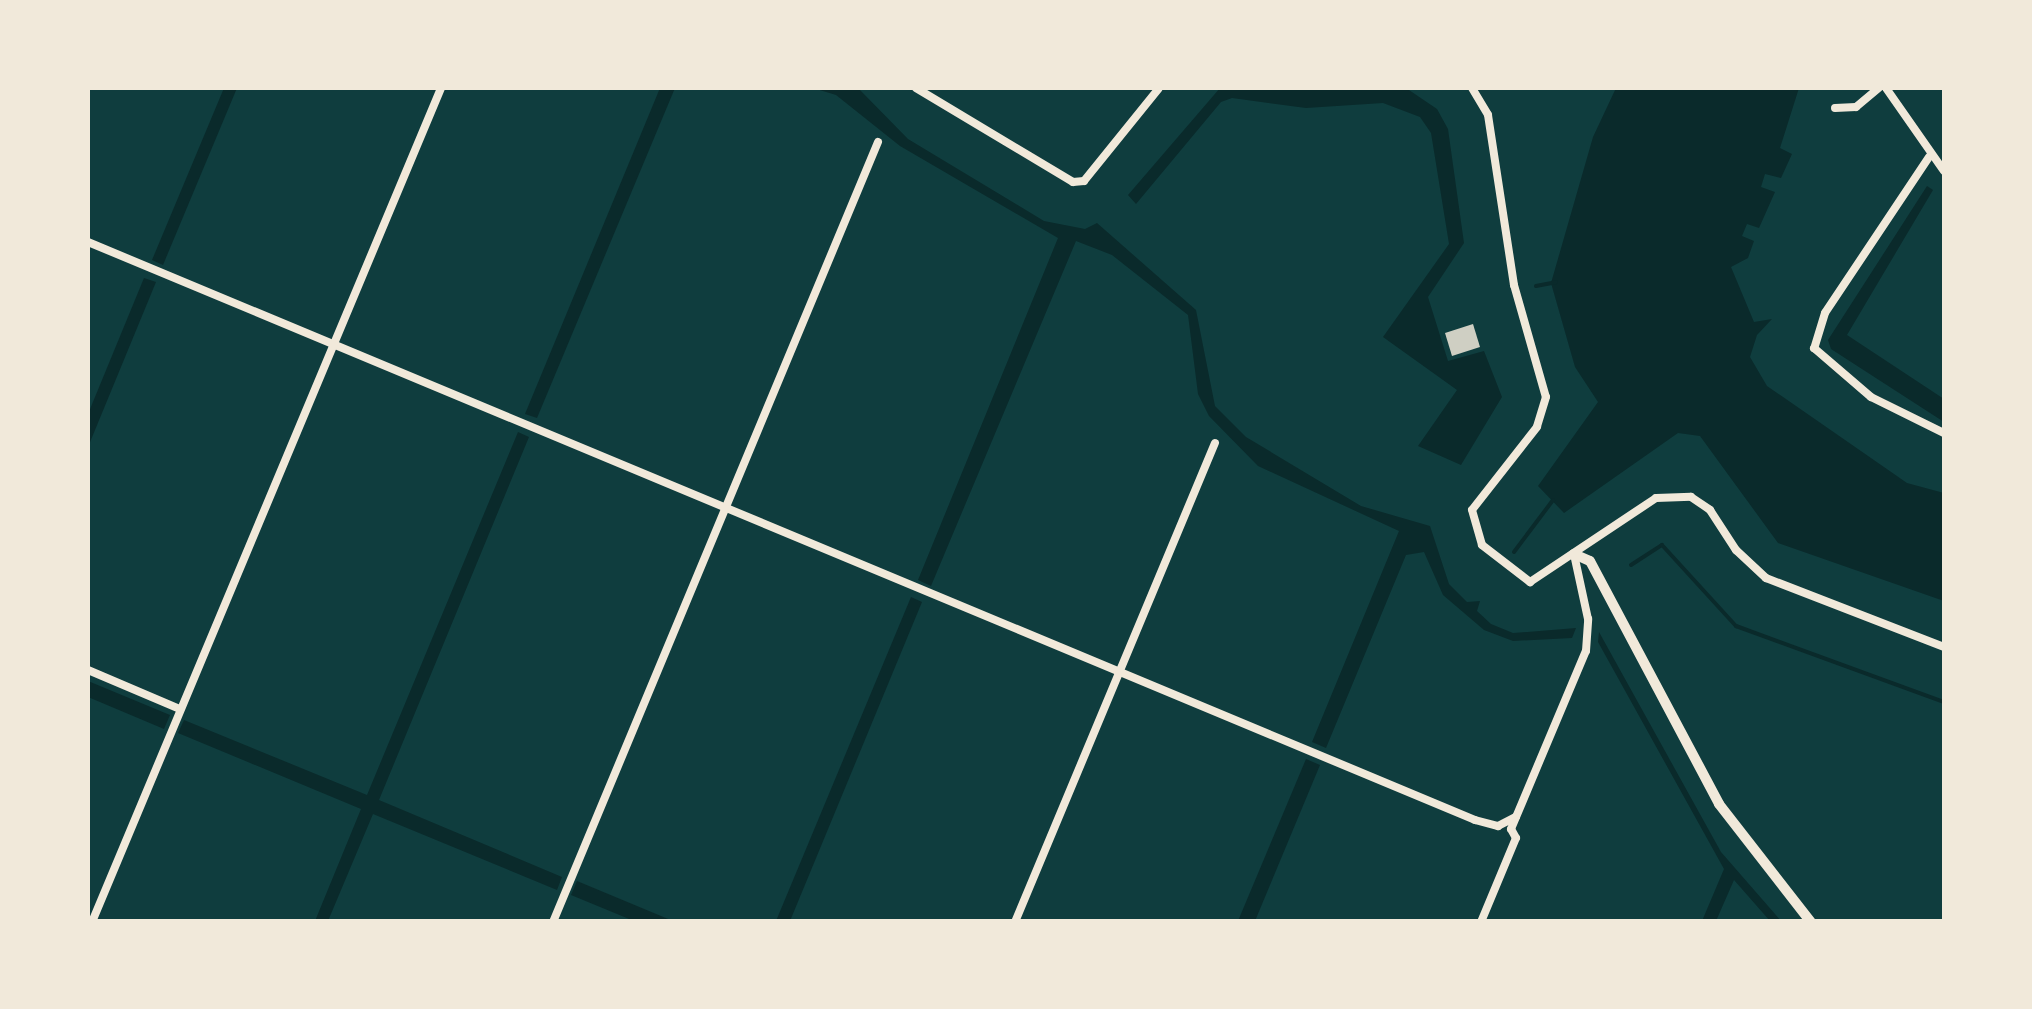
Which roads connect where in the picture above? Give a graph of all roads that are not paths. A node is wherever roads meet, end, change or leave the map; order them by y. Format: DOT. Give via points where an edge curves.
graph roads {
  1 [pos="441,88"];
  2 [pos="916,88"];
  3 [pos="1159,88"];
  4 [pos="1472,88"];
  5 [pos="1882,88"];
  6 [pos="1835,108"];
  7 [pos="878,142"];
  8 [pos="1929,157"];
  9 [pos="1944,171"];
  10 [pos="88,242"];
  11 [pos="334,345"];
  12 [pos="1944,433"];
  13 [pos="1214,443"];
  14 [pos="726,509"];
  15 [pos="1574,554"];
  16 [pos="1944,646"];
  17 [pos="88,670"];
  18 [pos="1119,671"];
  19 [pos="180,709"];
  20 [pos="1516,817"];
  21 [pos="92,922"];
  22 [pos="553,922"];
  23 [pos="1015,922"];
  24 [pos="1481,922"];
  25 [pos="1810,922"];
  1 -- 11 [label="street"];
  2 -- 3 [label="street" via="1073,182 1084,180"];
  4 -- 15 [label="street" via="1488,115 1514,285 1546,407 1471,519 1482,545 1530,582"];
  5 -- 6 [label="street" via="1856,106"];
  5 -- 8 [label="street" via="1924,136"];
  7 -- 14 [label="street"];
  8 -- 9 [label="street"];
  8 -- 12 [label="street" via="1826,313 1814,348 1872,397"];
  10 -- 11 [label="street"];
  11 -- 14 [label="street"];
  11 -- 19 [label="street"];
  13 -- 18 [label="street"];
  14 -- 18 [label="street"];
  14 -- 22 [label="street"];
  15 -- 16 [label="street" via="1656,498 1691,497 1710,510 1736,550 1766,578"];
  15 -- 20 [label="street" via="1588,618 1586,651"];
  15 -- 25 [label="street" via="1590,560 1719,804"];
  17 -- 19 [label="street"];
  18 -- 20 [label="street" via="1490,826"];
  18 -- 23 [label="street"];
  19 -- 21 [label="street"];
  20 -- 24 [label="street" via="1510,830 1516,838"];
}
